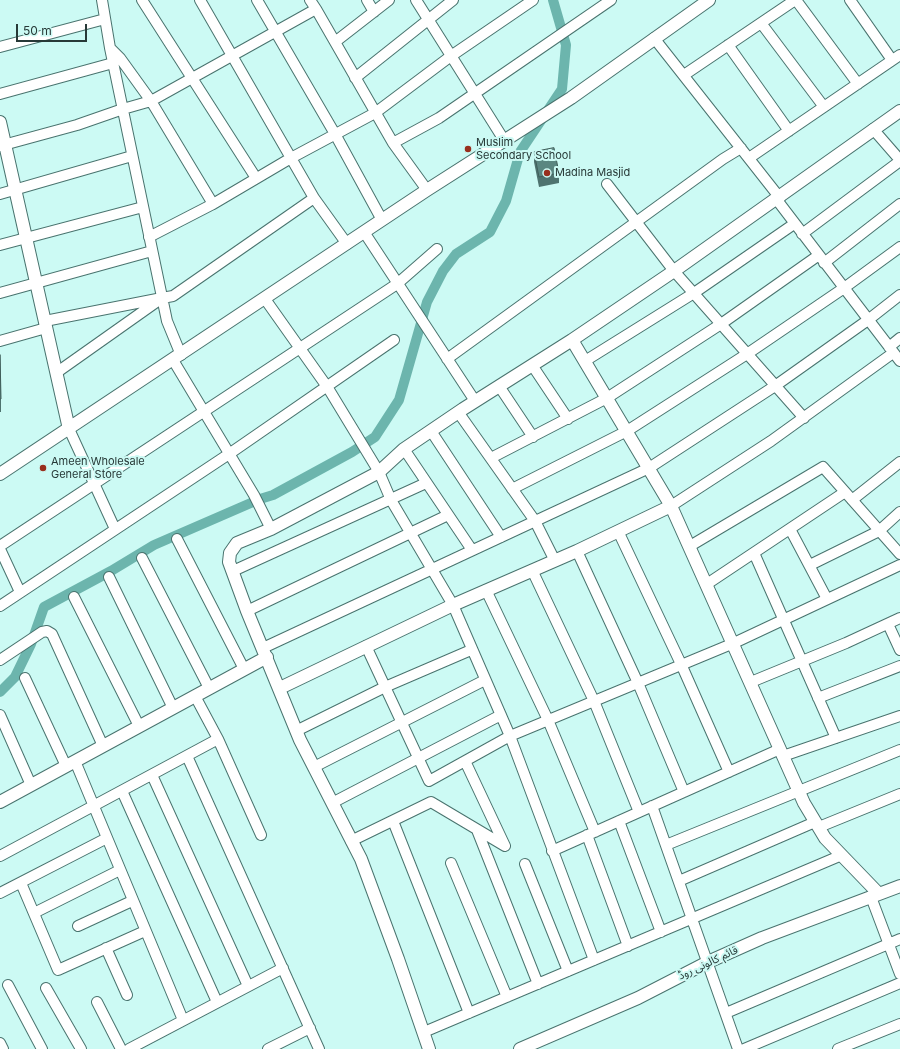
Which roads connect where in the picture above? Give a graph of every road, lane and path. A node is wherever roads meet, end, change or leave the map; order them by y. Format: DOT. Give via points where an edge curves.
graph roads {
  1 [pos="102,0"];
  2 [pos="142,0"];
  3 [pos="200,0"];
  4 [pos="257,0"];
  5 [pos="310,0"];
  6 [pos="367,0"];
  7 [pos="389,0"];
  8 [pos="416,0"];
  9 [pos="453,0"];
  10 [pos="531,0"];
  11 [pos="611,0"];
  12 [pos="709,0"];
  13 [pos="795,0"];
  14 [pos="850,0"];
  15 [pos="316,9"];
  16 [pos="374,12"];
  17 [pos="105,19"];
  18 [pos="428,20"];
  19 [pos="761,23"];
  20 [pos="276,32"];
  21 [pos="654,38"];
  22 [pos="334,42"];
  23 [pos="728,45"];
  24 [pos="0,47"];
  25 [pos="110,48"];
  26 [pos="232,56"];
  27 [pos="450,56"];
  28 [pos="896,58"];
  29 [pos="113,64"];
  30 [pos="684,75"];
  31 [pos="192,78"];
  32 [pos="355,78"];
  33 [pos="858,84"];
  34 [pos="474,93"];
  35 [pos="0,94"];
  36 [pos="151,102"];
  37 [pos="824,107"];
  38 [pos="123,109"];
  39 [pos="900,111"];
  40 [pos="375,112"];
  41 [pos="0,122"];
  42 [pos="873,129"];
  43 [pos="789,131"];
  44 [pos="335,134"];
  45 [pos="504,140"];
  46 [pos="393,143"];
  47 [pos="2,145"];
  48 [pos="741,148"];
  49 [pos="132,156"];
  50 [pos="291,158"];
  51 [pos="749,158"];
  52 [pos="900,161"];
  53 [pos="256,178"];
  54 [pos="607,184"];
  55 [pos="15,189"];
  56 [pos="427,190"];
  57 [pos="0,194"];
  58 [pos="314,198"];
  59 [pos="778,199"];
  60 [pos="214,204"];
  61 [pos="900,204"];
  62 [pos="143,207"];
  63 [pos="382,220"];
  64 [pos="637,222"];
  65 [pos="794,224"];
  66 [pos="364,232"];
  67 [pos="802,234"];
  68 [pos="150,237"];
  69 [pos="26,238"];
  70 [pos="347,244"];
  71 [pos="0,245"];
  72 [pos="900,247"];
  73 [pos="437,249"];
  74 [pos="152,251"];
  75 [pos="822,259"];
  76 [pos="674,271"];
  77 [pos="36,284"];
  78 [pos="397,284"];
  79 [pos="844,288"];
  80 [pos="0,293"];
  81 [pos="694,293"];
  82 [pos="900,295"];
  83 [pos="162,298"];
  84 [pos="265,299"];
  85 [pos="868,320"];
  86 [pos="721,324"];
  87 [pos="45,325"];
  88 [pos="900,338"];
  89 [pos="394,340"];
  90 [pos="572,340"];
  91 [pos="0,341"];
  92 [pos="300,348"];
  93 [pos="891,350"];
  94 [pos="747,354"];
  95 [pos="177,357"];
  96 [pos="447,359"];
  97 [pos="585,361"];
  98 [pos="900,361"];
  99 [pos="532,365"];
  100 [pos="56,372"];
  101 [pos="499,386"];
  102 [pos="775,386"];
  103 [pos="328,388"];
  104 [pos="607,398"];
  105 [pos="474,401"];
  106 [pos="203,412"];
  107 [pos="458,412"];
  108 [pos="804,418"];
  109 [pos="568,419"];
  110 [pos="69,429"];
  111 [pos="431,431"];
  112 [pos="627,431"];
  113 [pos="533,437"];
  114 [pos="404,449"];
  115 [pos="229,454"];
  116 [pos="491,458"];
  117 [pos="900,462"];
  118 [pos="649,468"];
  119 [pos="379,472"];
  120 [pos="0,474"];
  121 [pos="426,483"];
  122 [pos="94,484"];
  123 [pos="512,489"];
  124 [pos="845,492"];
  125 [pos="391,500"];
  126 [pos="852,500"];
  127 [pos="672,506"];
  128 [pos="900,512"];
  129 [pos="448,515"];
  130 [pos="535,521"];
  131 [pos="790,528"];
  132 [pos="115,529"];
  133 [pos="271,529"];
  134 [pos="618,531"];
  135 [pos="879,531"];
  136 [pos="410,532"];
  137 [pos="501,536"];
  138 [pos="177,539"];
  139 [pos="690,546"];
  140 [pos="0,548"];
  141 [pos="472,550"];
  142 [pos="577,551"];
  143 [pos="754,553"];
  144 [pos="900,554"];
  145 [pos="142,558"];
  146 [pos="555,561"];
  147 [pos="810,565"];
  148 [pos="900,565"];
  149 [pos="432,569"];
  150 [pos="532,570"];
  151 [pos="233,571"];
  152 [pos="109,577"];
  153 [pos="707,584"];
  154 [pos="486,590"];
  155 [pos="20,592"];
  156 [pos="74,597"];
  157 [pos="827,599"];
  158 [pos="453,605"];
  159 [pos="0,606"];
  160 [pos="247,611"];
  161 [pos="900,618"];
  162 [pos="783,619"];
  163 [pos="888,624"];
  164 [pos="734,642"];
  165 [pos="366,646"];
  166 [pos="471,650"];
  167 [pos="900,650"];
  168 [pos="265,652"];
  169 [pos="0,660"];
  170 [pos="802,661"];
  171 [pos="681,664"];
  172 [pos="900,666"];
  173 [pos="244,669"];
  174 [pos="25,678"];
  175 [pos="485,680"];
  176 [pos="751,682"];
  177 [pos="638,683"];
  178 [pos="385,687"];
  179 [pos="209,688"];
  180 [pos="280,688"];
  181 [pos="196,696"];
  182 [pos="818,698"];
  183 [pos="594,701"];
  184 [pos="173,708"];
  185 [pos="0,715"];
  186 [pos="501,715"];
  187 [pos="900,716"];
  188 [pos="548,720"];
  189 [pos="402,722"];
  190 [pos="139,726"];
  191 [pos="296,731"];
  192 [pos="510,736"];
  193 [pos="836,738"];
  194 [pos="218,739"];
  195 [pos="103,746"];
  196 [pos="900,750"];
  197 [pos="781,752"];
  198 [pos="187,756"];
  199 [pos="419,758"];
  200 [pos="465,761"];
  201 [pos="71,764"];
  202 [pos="314,767"];
  203 [pos="729,772"];
  204 [pos="152,775"];
  205 [pos="31,785"];
  206 [pos="798,790"];
  207 [pos="122,791"];
  208 [pos="684,792"];
  209 [pos="900,794"];
  210 [pos="0,802"];
  211 [pos="332,803"];
  212 [pos="93,806"];
  213 [pos="652,806"];
  214 [pos="639,812"];
  215 [pos="393,820"];
  216 [pos="619,821"];
  217 [pos="817,825"];
  218 [pos="477,830"];
  219 [pos="591,834"];
  220 [pos="261,835"];
  221 [pos="107,838"];
  222 [pos="351,841"];
  223 [pos="666,845"];
  224 [pos="552,851"];
  225 [pos="842,855"];
  226 [pos="0,856"];
  227 [pos="451,863"];
  228 [pos="525,864"];
  229 [pos="120,870"];
  230 [pos="679,881"];
  231 [pos="21,883"];
  232 [pos="900,886"];
  233 [pos="0,893"];
  234 [pos="875,896"];
  235 [pos="132,901"];
  236 [pos="34,913"];
  237 [pos="692,919"];
  238 [pos="78,926"];
  239 [pos="145,931"];
  240 [pos="661,932"];
  241 [pos="900,939"];
  242 [pos="889,944"];
  243 [pos="628,946"];
  244 [pos="106,948"];
  245 [pos="594,960"];
  246 [pos="708,962"];
  247 [pos="283,968"];
  248 [pos="568,971"];
  249 [pos="900,974"];
  250 [pos="538,984"];
  251 [pos="900,984"];
  252 [pos="8,986"];
  253 [pos="248,986"];
  254 [pos="46,988"];
  255 [pos="127,995"];
  256 [pos="507,997"];
  257 [pos="97,1002"];
  258 [pos="217,1002"];
  259 [pos="469,1013"];
  260 [pos="726,1013"];
  261 [pos="183,1020"];
  262 [pos="900,1024"];
  263 [pos="310,1028"];
  264 [pos="424,1032"];
  265 [pos="0,1043"];
  266 [pos="3,1049"];
  267 [pos="42,1049"];
  268 [pos="81,1049"];
  269 [pos="121,1049"];
  270 [pos="129,1049"];
  271 [pos="268,1049"];
  272 [pos="319,1049"];
  273 [pos="429,1049"];
  274 [pos="520,1049"];
  275 [pos="738,1049"];
  276 [pos="744,1049"];
  277 [pos="838,1049"];
  1 -- 17 [label="street"];
  2 -- 31 [label="street"];
  3 -- 26 [label="street"];
  4 -- 20 [label="street"];
  5 -- 15 [label="street"];
  6 -- 16 [label="street"];
  7 -- 16 [label="street"];
  8 -- 18 [label="street"];
  9 -- 18 [label="street"];
  10 -- 27 [label="street"];
  11 -- 34 [label="street"];
  12 -- 21 [label="street"];
  13 -- 19 [label="street"];
  13 -- 33 [label="street"];
  14 -- 28 [label="street"];
  15 -- 20 [label="street"];
  15 -- 22 [label="street"];
  16 -- 22 [label="street"];
  17 -- 24 [label="street"];
  17 -- 25 [label="street"];
  18 -- 27 [label="street"];
  18 -- 32 [label="street"];
  19 -- 23 [label="street"];
  19 -- 37 [label="street"];
  20 -- 26 [label="street"];
  20 -- 44 [label="street"];
  21 -- 30 [label="street"];
  21 -- 45 [label="street" via="571,98"];
  22 -- 32 [label="street"];
  23 -- 30 [label="street"];
  23 -- 43 [label="street"];
  25 -- 29 [label="street"];
  25 -- 36 [label="street"];
  26 -- 31 [label="street"];
  26 -- 50 [label="street"];
  27 -- 34 [label="street"];
  27 -- 40 [label="street"];
  28 -- 33 [label="street"];
  29 -- 35 [label="street"];
  29 -- 38 [label="street"];
  30 -- 48 [label="street"];
  31 -- 36 [label="street"];
  31 -- 53 [label="street"];
  32 -- 40 [label="street"];
  33 -- 37 [label="street"];
  34 -- 45 [label="street"];
  34 -- 46 [label="street" via="439,118"];
  36 -- 38 [label="street"];
  36 -- 60 [label="street"];
  37 -- 43 [label="street"];
  38 -- 47 [label="street" via="77,125"];
  38 -- 49 [label="street"];
  39 -- 42 [label="street"];
  40 -- 44 [label="street"];
  40 -- 46 [label="street"];
  41 -- 47 [label="street"];
  42 -- 52 [label="street"];
  42 -- 59 [label="street"];
  43 -- 51 [label="street"];
  44 -- 50 [label="street"];
  44 -- 63 [label="street"];
  45 -- 56 [label="street"];
  46 -- 56 [label="street"];
  47 -- 55 [label="street"];
  48 -- 51 [label="street"];
  48 -- 64 [label="street"];
  49 -- 55 [label="street"];
  49 -- 62 [label="street"];
  50 -- 53 [label="street"];
  50 -- 58 [label="street"];
  51 -- 59 [label="street"];
  52 -- 67 [label="street"];
  53 -- 60 [label="street"];
  54 -- 64 [label="street"];
  55 -- 57 [label="street"];
  55 -- 69 [label="street"];
  56 -- 63 [label="street"];
  58 -- 70 [label="street"];
  58 -- 83 [label="street" via="173,296"];
  59 -- 65 [label="street"];
  59 -- 76 [label="street"];
  60 -- 68 [label="street"];
  61 -- 75 [label="street"];
  62 -- 68 [label="street"];
  62 -- 69 [label="street"];
  63 -- 66 [label="street"];
  64 -- 76 [label="street"];
  64 -- 96 [label="street"];
  65 -- 67 [label="street"];
  65 -- 81 [label="street"];
  66 -- 70 [label="street"];
  66 -- 78 [label="street"];
  67 -- 75 [label="street"];
  68 -- 74 [label="street"];
  69 -- 71 [label="street"];
  69 -- 77 [label="street"];
  70 -- 84 [label="street"];
  72 -- 79 [label="street"];
  73 -- 78 [label="street"];
  74 -- 77 [label="street"];
  74 -- 83 [label="street"];
  75 -- 79 [label="street"];
  75 -- 86 [label="street"];
  76 -- 81 [label="street"];
  76 -- 90 [label="street"];
  77 -- 80 [label="street"];
  77 -- 87 [label="street"];
  78 -- 92 [label="street"];
  78 -- 96 [label="street"];
  79 -- 85 [label="street"];
  79 -- 94 [label="street"];
  81 -- 86 [label="street"];
  81 -- 97 [label="street"];
  82 -- 85 [label="street"];
  83 -- 87 [label="street"];
  83 -- 95 [label="street"];
  83 -- 100 [label="street"];
  84 -- 92 [label="street"];
  84 -- 95 [label="street"];
  85 -- 93 [label="street"];
  85 -- 102 [label="street"];
  86 -- 94 [label="street"];
  86 -- 104 [label="street"];
  87 -- 91 [label="street"];
  87 -- 100 [label="street"];
  88 -- 93 [label="street"];
  89 -- 103 [label="street"];
  90 -- 97 [label="street"];
  90 -- 99 [label="street"];
  92 -- 103 [label="street"];
  92 -- 106 [label="street"];
  93 -- 98 [label="street"];
  93 -- 108 [label="street"];
  94 -- 102 [label="street"];
  94 -- 112 [label="street"];
  95 -- 106 [label="street"];
  95 -- 110 [label="street"];
  96 -- 105 [label="street"];
  97 -- 104 [label="street"];
  99 -- 101 [label="street"];
  99 -- 109 [label="street"];
  100 -- 110 [label="street"];
  101 -- 105 [label="street"];
  101 -- 113 [label="street"];
  102 -- 108 [label="street"];
  102 -- 118 [label="street"];
  103 -- 115 [label="street"];
  103 -- 119 [label="street"];
  104 -- 109 [label="street"];
  104 -- 112 [label="street"];
  105 -- 107 [label="street"];
  106 -- 115 [label="street"];
  106 -- 122 [label="street"];
  107 -- 111 [label="street"];
  107 -- 116 [label="street"];
  108 -- 127 [label="street"];
  109 -- 113 [label="street"];
  110 -- 120 [label="street"];
  110 -- 122 [label="street"];
  111 -- 114 [label="street"];
  111 -- 137 [label="street"];
  112 -- 118 [label="street"];
  112 -- 123 [label="street"];
  113 -- 116 [label="street"];
  114 -- 119 [label="street"];
  114 -- 121 [label="street"];
  115 -- 132 [label="street"];
  115 -- 133 [label="street"];
  116 -- 123 [label="street"];
  117 -- 126 [label="street"];
  118 -- 127 [label="street"];
  118 -- 130 [label="street"];
  119 -- 125 [label="street"];
  119 -- 133 [label="street"];
  121 -- 125 [label="street"];
  121 -- 129 [label="street"];
  122 -- 132 [label="street"];
  122 -- 140 [label="street"];
  123 -- 130 [label="street"];
  124 -- 126 [label="street"];
  124 -- 131 [label="street"];
  124 -- 139 [label="street" via="823,467"];
  125 -- 136 [label="street"];
  125 -- 151 [label="street"];
  126 -- 135 [label="street"];
  127 -- 134 [label="street"];
  127 -- 139 [label="street"];
  128 -- 135 [label="street"];
  129 -- 136 [label="street"];
  129 -- 141 [label="street"];
  130 -- 137 [label="street"];
  130 -- 146 [label="street"];
  131 -- 143 [label="street"];
  131 -- 147 [label="street"];
  132 -- 155 [label="street"];
  133 -- 151 [label="street" via="238,543 230,553 229,562"];
  134 -- 142 [label="street"];
  134 -- 171 [label="street"];
  135 -- 144 [label="street"];
  135 -- 147 [label="street"];
  136 -- 149 [label="street"];
  136 -- 160 [label="street"];
  137 -- 141 [label="street"];
  138 -- 173 [label="street"];
  139 -- 153 [label="street"];
  140 -- 155 [label="street"];
  141 -- 149 [label="street"];
  142 -- 146 [label="street"];
  142 -- 177 [label="street"];
  143 -- 153 [label="street"];
  143 -- 162 [label="street"];
  145 -- 179 [label="street"];
  146 -- 150 [label="street"];
  147 -- 157 [label="street"];
  148 -- 157 [label="street"];
  149 -- 158 [label="street"];
  149 -- 168 [label="street"];
  150 -- 154 [label="street"];
  150 -- 183 [label="street"];
  151 -- 160 [label="street"];
  152 -- 184 [label="street"];
  153 -- 164 [label="street"];
  154 -- 158 [label="street"];
  154 -- 188 [label="street"];
  155 -- 159 [label="street"];
  156 -- 190 [label="street"];
  157 -- 162 [label="street"];
  158 -- 165 [label="street"];
  158 -- 166 [label="street"];
  160 -- 168 [label="street"];
  161 -- 163 [label="street"];
  162 -- 164 [label="street"];
  162 -- 170 [label="street"];
  163 -- 167 [label="street"];
  163 -- 170 [label="street"];
  164 -- 171 [label="street"];
  164 -- 176 [label="street"];
  165 -- 178 [label="street"];
  165 -- 180 [label="street"];
  166 -- 175 [label="street"];
  166 -- 178 [label="street"];
  168 -- 173 [label="street"];
  168 -- 180 [label="street"];
  169 -- 195 [label="street" via="42,632 52,634"];
  170 -- 176 [label="street"];
  170 -- 182 [label="street"];
  171 -- 177 [label="street"];
  171 -- 203 [label="street"];
  172 -- 182 [label="street"];
  173 -- 179 [label="street"];
  174 -- 201 [label="street"];
  175 -- 186 [label="street"];
  175 -- 189 [label="street"];
  176 -- 197 [label="street"];
  177 -- 183 [label="street"];
  177 -- 208 [label="street"];
  178 -- 189 [label="street"];
  178 -- 191 [label="street"];
  179 -- 181 [label="street"];
  180 -- 191 [label="street"];
  181 -- 184 [label="street"];
  181 -- 194 [label="street"];
  182 -- 193 [label="street"];
  183 -- 188 [label="street"];
  183 -- 214 [label="street"];
  184 -- 190 [label="street"];
  185 -- 205 [label="street"];
  186 -- 192 [label="street"];
  186 -- 199 [label="street"];
  187 -- 193 [label="street"];
  188 -- 192 [label="street"];
  188 -- 219 [label="street"];
  189 -- 199 [label="street"];
  189 -- 202 [label="street"];
  190 -- 195 [label="street"];
  191 -- 202 [label="street"];
  192 -- 200 [label="street"];
  192 -- 224 [label="street"];
  193 -- 197 [label="street"];
  194 -- 198 [label="street"];
  194 -- 220 [label="street"];
  195 -- 201 [label="street"];
  196 -- 206 [label="street"];
  197 -- 203 [label="street"];
  197 -- 206 [label="street"];
  198 -- 204 [label="street"];
  198 -- 247 [label="street"];
  199 -- 200 [label="street" via="429,781"];
  199 -- 211 [label="street"];
  200 -- 218 [label="street" via="505,846"];
  201 -- 205 [label="street"];
  201 -- 212 [label="street"];
  202 -- 211 [label="street"];
  203 -- 208 [label="street"];
  204 -- 207 [label="street"];
  204 -- 253 [label="street"];
  205 -- 210 [label="street"];
  206 -- 217 [label="street"];
  206 -- 223 [label="street"];
  207 -- 212 [label="street"];
  207 -- 258 [label="street"];
  208 -- 213 [label="street"];
  209 -- 217 [label="street"];
  211 -- 222 [label="street"];
  212 -- 221 [label="street"];
  212 -- 226 [label="street"];
  213 -- 214 [label="street"];
  213 -- 223 [label="street"];
  214 -- 216 [label="street"];
  215 -- 218 [label="street" via="431,802"];
  215 -- 222 [label="street"];
  215 -- 259 [label="street"];
  216 -- 219 [label="street"];
  216 -- 240 [label="street"];
  217 -- 225 [label="street" via="825,838"];
  217 -- 230 [label="street"];
  218 -- 250 [label="street"];
  219 -- 224 [label="street"];
  219 -- 243 [label="street"];
  221 -- 229 [label="street"];
  221 -- 231 [label="street"];
  222 -- 264 [label="street" via="361,859"];
  223 -- 230 [label="street"];
  224 -- 245 [label="street"];
  225 -- 234 [label="street"];
  225 -- 237 [label="street"];
  227 -- 256 [label="street"];
  228 -- 248 [label="street"];
  229 -- 235 [label="street"];
  229 -- 236 [label="street"];
  230 -- 237 [label="street"];
  231 -- 233 [label="street"];
  231 -- 236 [label="street"];
  232 -- 234 [label="street, قائم کالونی روڈ"];
  234 -- 242 [label="street"];
  234 -- 246 [label="street, قائم کالونی روڈ" via="762,938"];
  235 -- 238 [label="street"];
  235 -- 239 [label="street"];
  236 -- 244 [label="street" via="58,970"];
  237 -- 240 [label="street"];
  237 -- 246 [label="street"];
  239 -- 244 [label="street"];
  239 -- 261 [label="street"];
  240 -- 243 [label="street"];
  241 -- 242 [label="street"];
  242 -- 249 [label="street"];
  242 -- 260 [label="street"];
  243 -- 245 [label="street"];
  244 -- 255 [label="street"];
  245 -- 248 [label="street"];
  246 -- 260 [label="street"];
  246 -- 274 [label="street, قائم کالونی روڈ" via="638,998"];
  247 -- 253 [label="street"];
  247 -- 263 [label="street"];
  248 -- 250 [label="street"];
  250 -- 256 [label="street"];
  251 -- 276 [label="street"];
  252 -- 267 [label="street"];
  253 -- 258 [label="street"];
  254 -- 268 [label="street"];
  256 -- 259 [label="street"];
  257 -- 269 [label="street"];
  258 -- 261 [label="street"];
  259 -- 264 [label="street"];
  260 -- 275 [label="street"];
  261 -- 270 [label="street"];
  262 -- 277 [label="street"];
  263 -- 271 [label="street"];
  263 -- 272 [label="street"];
  264 -- 273 [label="street"];
  265 -- 266 [label="street"];
}
